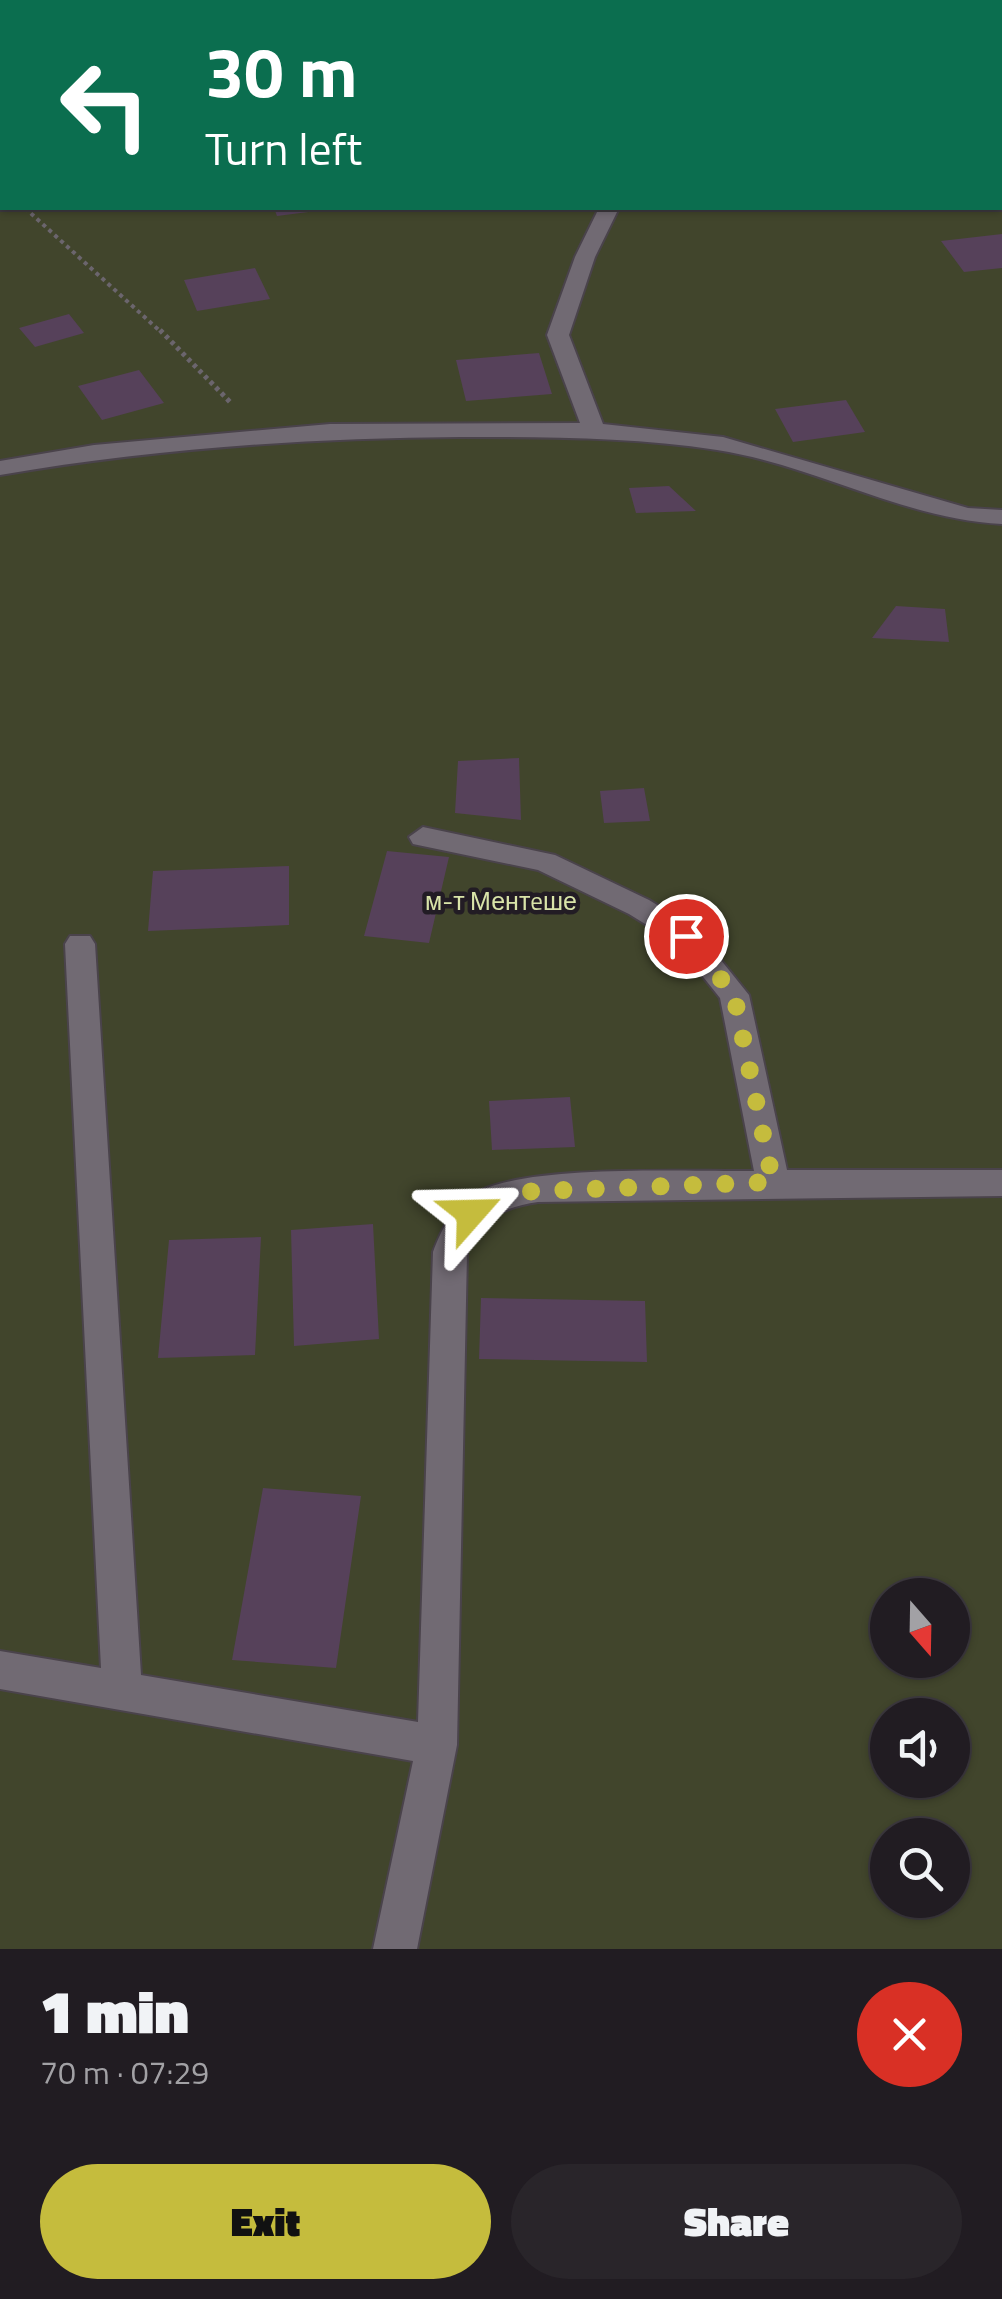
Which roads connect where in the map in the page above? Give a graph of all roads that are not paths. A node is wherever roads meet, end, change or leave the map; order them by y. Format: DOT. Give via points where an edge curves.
graph roads {
  1 [pos="607,210"];
  2 [pos="594,430"];
  3 [pos="0,468"];
  4 [pos="1002,517"];
  5 [pos="424,837"];
  6 [pos="80,944"];
  7 [pos="773,1182"];
  8 [pos="1002,1184"];
  9 [pos="0,1670"];
  10 [pos="122,1691"];
  11 [pos="436,1746"];
  12 [pos="395,1949"];
  1 -- 2 [label="street" via="558,335"];
  2 -- 3 [label="street" via="330,431 94,452"];
  2 -- 4 [label="street" via="723,444 966,515"];
  5 -- 7 [label="street" via="545,862 686,936 734,995"];
  6 -- 10 [label="street"];
  7 -- 8 [label="street"];
  7 -- 11 [label="street" via="515,1192 471,1213 457,1232 450,1252"];
  9 -- 10 [label="street"];
  10 -- 11 [label="street"];
  11 -- 12 [label="street"];
}
